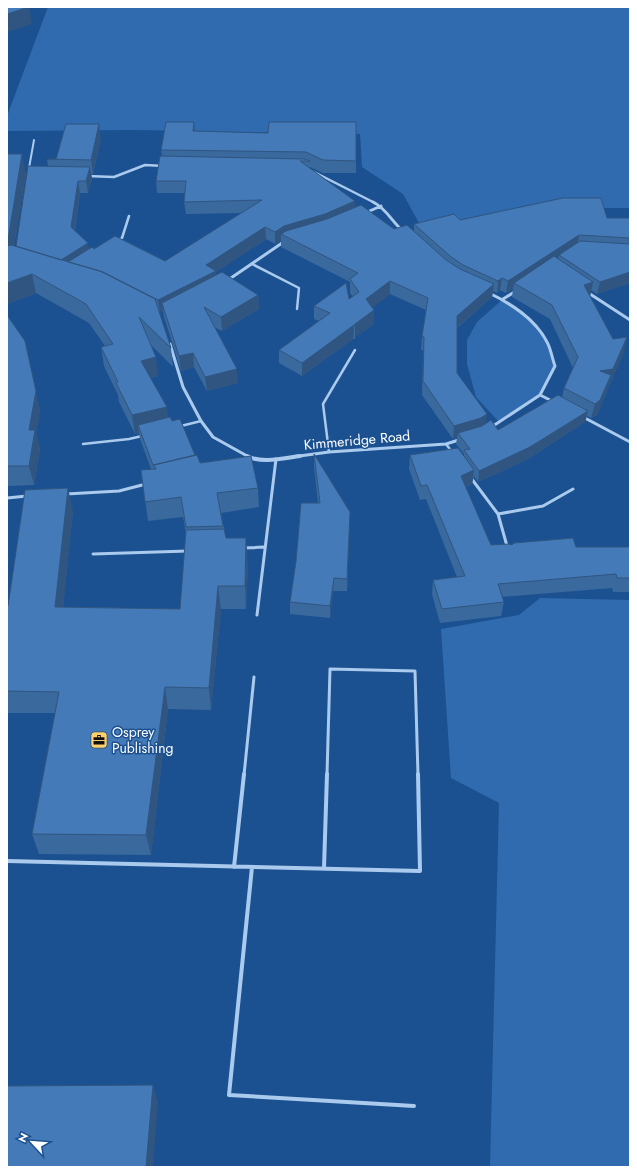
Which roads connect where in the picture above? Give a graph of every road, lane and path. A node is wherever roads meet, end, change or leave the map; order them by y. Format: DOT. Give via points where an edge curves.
graph roads {
  1 [pos="34,140"];
  2 [pos="168,166"];
  3 [pos="29,168"];
  4 [pos="306,168"];
  5 [pos="83,176"];
  6 [pos="381,206"];
  7 [pos="360,214"];
  8 [pos="129,216"];
  9 [pos="406,234"];
  10 [pos="292,239"];
  11 [pos="115,242"];
  12 [pos="252,264"];
  13 [pos="225,282"];
  14 [pos="522,287"];
  15 [pos="583,289"];
  16 [pos="482,290"];
  17 [pos="503,299"];
  18 [pos="297,309"];
  19 [pos="630,320"];
  20 [pos="167,337"];
  21 [pos="355,350"];
  22 [pos="540,395"];
  23 [pos="561,406"];
  24 [pos="575,414"];
  25 [pos="201,421"];
  26 [pos="179,426"];
  27 [pos="486,430"];
  28 [pos="143,436"];
  29 [pos="466,438"];
  30 [pos="630,442"];
  31 [pos="83,444"];
  32 [pos="446,444"];
  33 [pos="329,452"];
  34 [pos="455,456"];
  35 [pos="253,459"];
  36 [pos="276,459"];
  37 [pos="246,461"];
  38 [pos="469,475"];
  39 [pos="149,484"];
  40 [pos="573,489"];
  41 [pos="60,494"];
  42 [pos="30,496"];
  43 [pos="7,498"];
  44 [pos="498,514"];
  45 [pos="241,548"];
  46 [pos="264,548"];
  47 [pos="507,549"];
  48 [pos="194,550"];
  49 [pos="93,554"];
  50 [pos="257,615"];
  51 [pos="254,677"];
  52 [pos="7,861"];
  53 [pos="234,867"];
  54 [pos="252,867"];
  55 [pos="324,868"];
  56 [pos="414,1106"];
  1 -- 3 [label="lane"];
  2 -- 5 [label="street" via="146,165 114,177"];
  4 -- 6 [label="street"];
  6 -- 7 [label="street"];
  6 -- 9 [label="street"];
  8 -- 11 [label="lane" via="122,238"];
  10 -- 12 [label="street" via="285,241"];
  12 -- 13 [label="street"];
  12 -- 18 [label="lane" via="299,288"];
  14 -- 17 [label="street"];
  15 -- 19 [label="street"];
  16 -- 17 [label="street"];
  17 -- 22 [label="street" via="526,316 547,342 555,366"];
  20 -- 25 [label="street, Kimmeridge Road" via="183,387"];
  21 -- 33 [label="lane" via="323,404"];
  22 -- 23 [label="street"];
  22 -- 27 [label="street"];
  24 -- 30 [label="street"];
  25 -- 26 [label="lane"];
  25 -- 35 [label="street, Kimmeridge Road" via="213,437"];
  28 -- 31 [label="lane"];
  29 -- 32 [label="street, Kimmeridge Road"];
  32 -- 33 [label="street, Kimmeridge Road"];
  32 -- 34 [label="lane"];
  33 -- 36 [label="street, Kimmeridge Road"];
  35 -- 36 [label="street, Kimmeridge Road"];
  35 -- 37 [label="lane"];
  36 -- 46 [label="lane"];
  38 -- 44 [label="lane"];
  39 -- 41 [label="lane" via="120,491"];
  40 -- 44 [label="lane" via="543,506"];
  42 -- 43 [label="lane"];
  44 -- 47 [label="lane"];
  45 -- 46 [label="lane"];
  46 -- 50 [label="lane"];
  48 -- 49 [label="lane"];
  51 -- 53 [label="lane"];
  52 -- 53 [label="lane"];
  53 -- 54 [label="lane"];
  54 -- 55 [label="lane"];
  54 -- 56 [label="lane" via="229,1095"];
  55 -- 55 [label="lane" via="420,871 414,671 330,669"];
}
